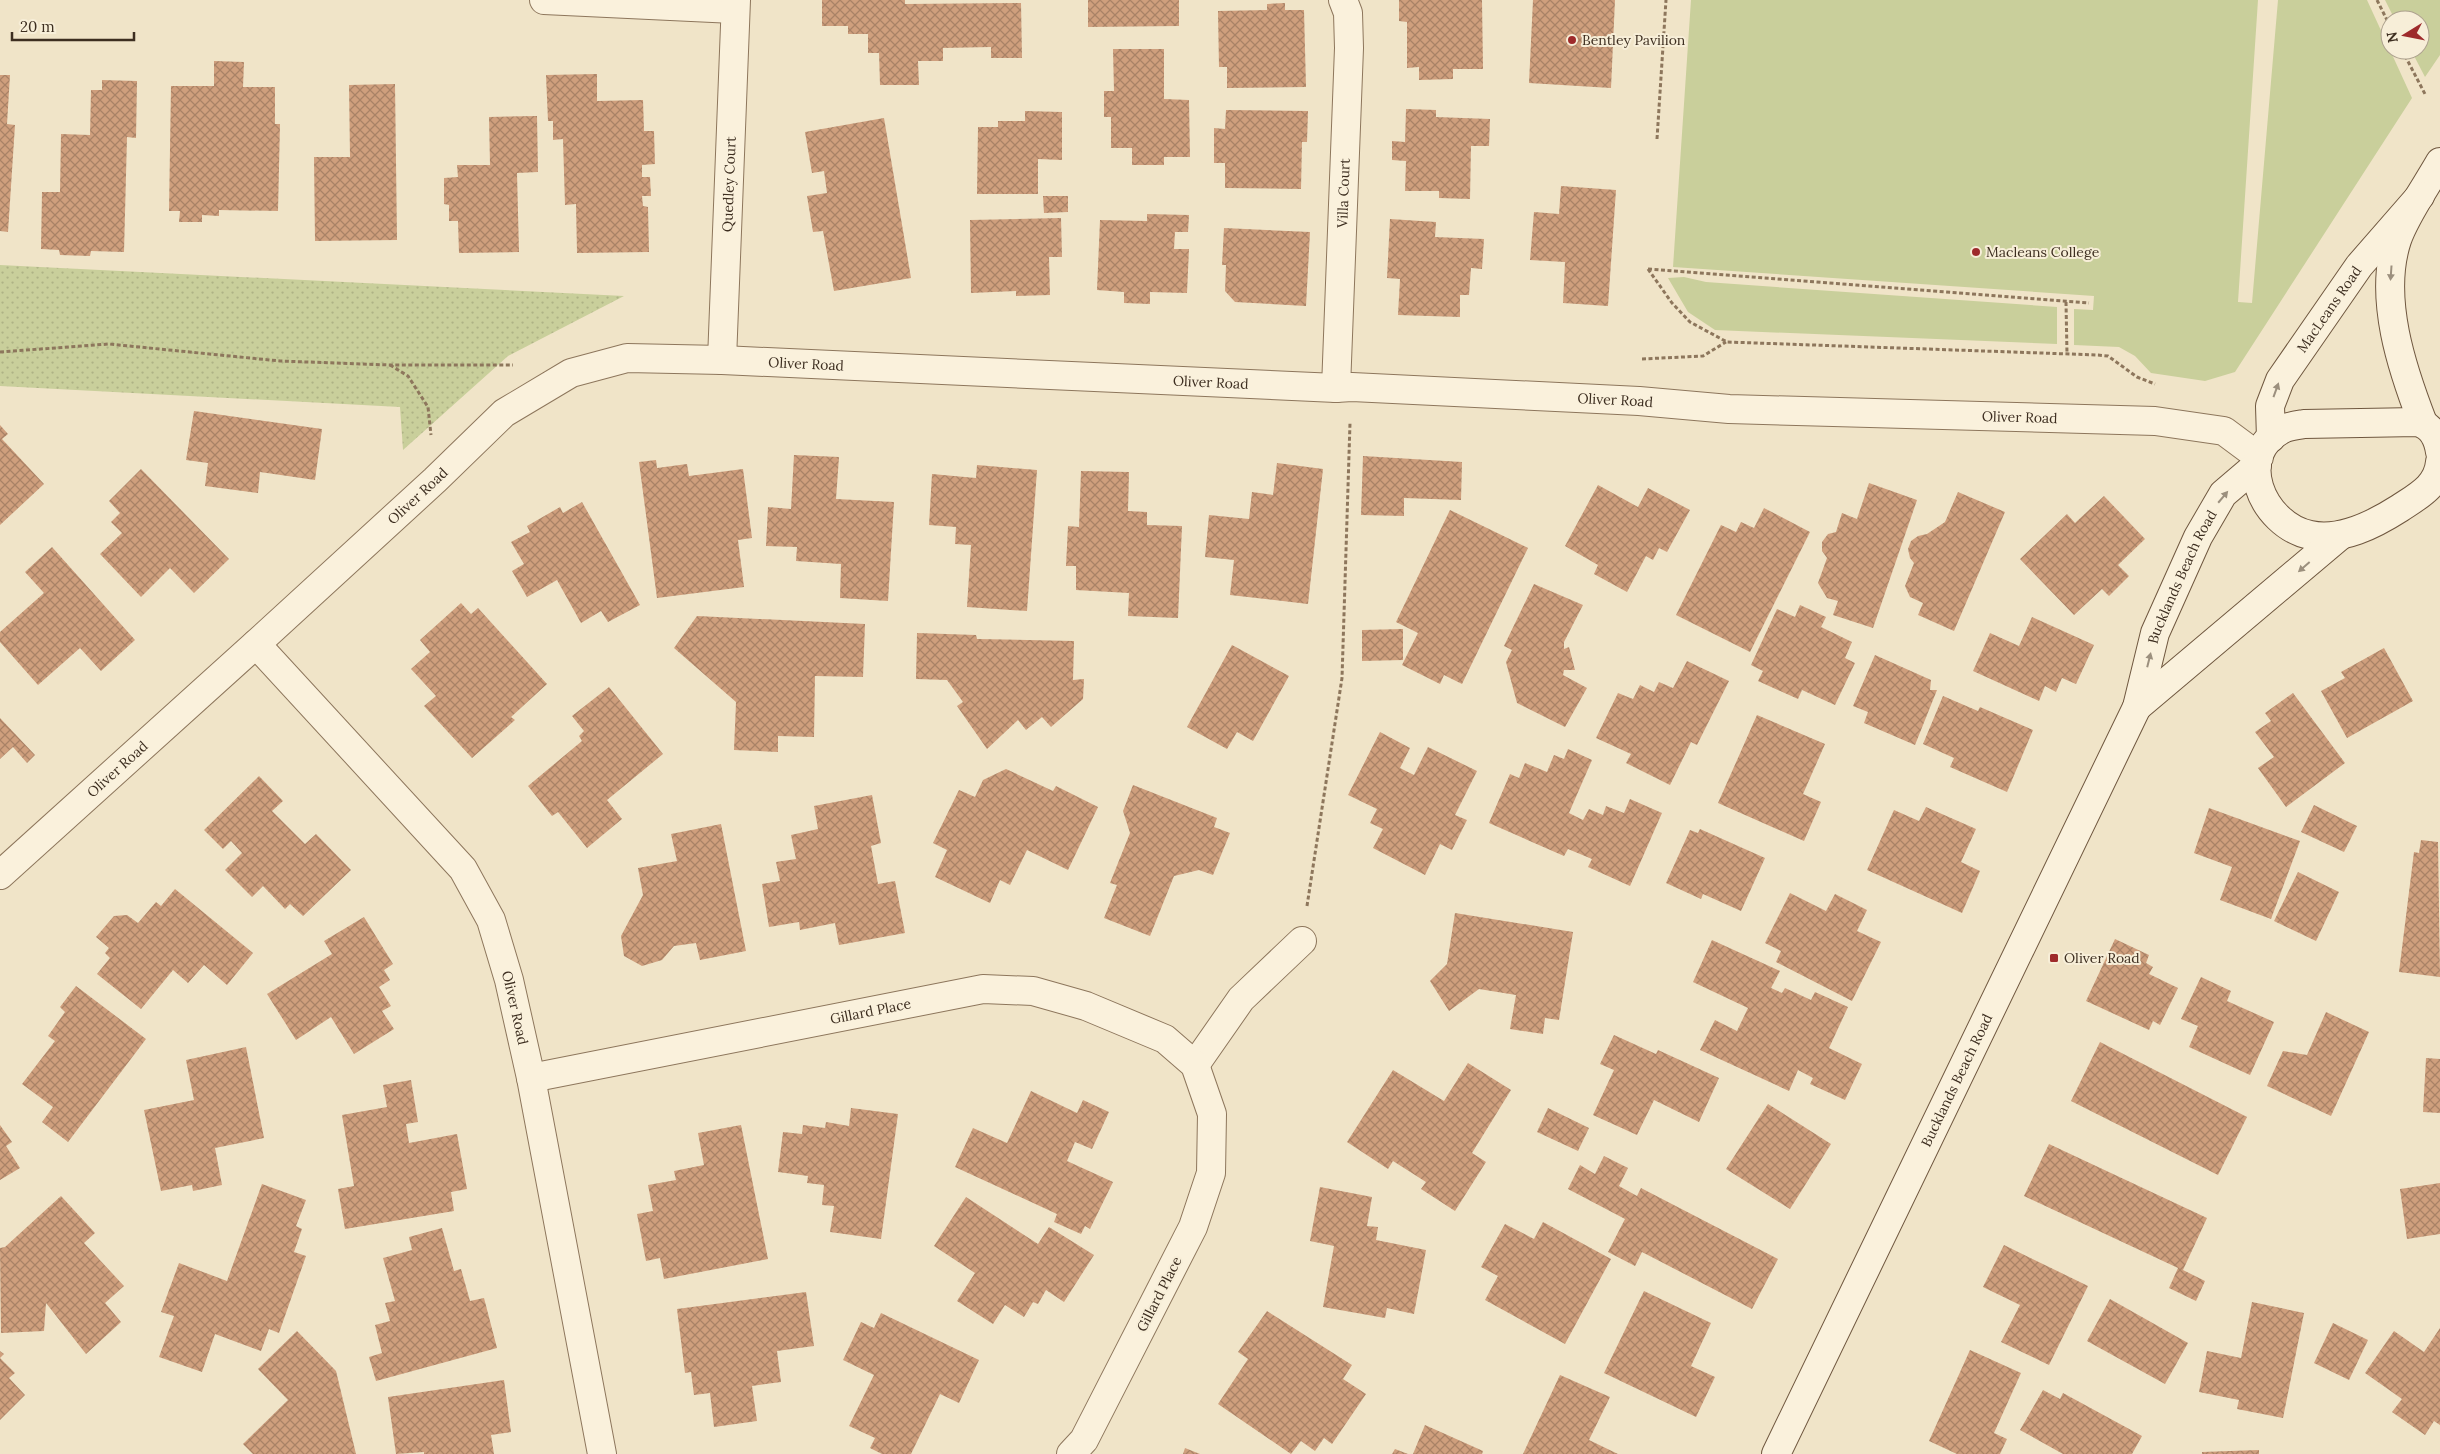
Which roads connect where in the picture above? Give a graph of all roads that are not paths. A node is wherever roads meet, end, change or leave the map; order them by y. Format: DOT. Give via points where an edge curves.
graph roads {
  1 [pos="544,0"];
  2 [pos="1343,0"];
  3 [pos="735,4"];
  4 [pos="2440,162"];
  5 [pos="2420,196"];
  6 [pos="722,360"];
  7 [pos="1344,388"];
  8 [pos="2433,433"];
  9 [pos="2262,453"];
  10 [pos="2437,476"];
  11 [pos="2341,535"];
  12 [pos="256,644"];
  13 [pos="2137,707"];
  14 [pos="0,875"];
  15 [pos="1302,942"];
  16 [pos="1195,1065"];
  17 [pos="531,1078"];
  18 [pos="602,1454"];
  19 [pos="1071,1454"];
  20 [pos="1776,1454"];
  1 -- 3 [label="street, Quedley Court"];
  2 -- 7 [label="street, Villa Court" via="1348,13 1349,48"];
  3 -- 6 [label="street, Quedley Court"];
  4 -- 5 [label="street, MacLeans Road"];
  5 -- 8 [label="street, MacLeans Road, one-way" via="2397,239 2390,275 2398,340 2414,400"];
  9 -- 5 [label="street, MacLeans Road, one-way" via="2270,406 2280,380 2359,266"];
  6 -- 7 [label="street, Oliver Road"];
  6 -- 12 [label="street, Oliver Road" via="627,358 571,373 504,413"];
  7 -- 9 [label="street, Oliver Road" via="1639,401 1729,409 2155,421 2224,431"];
  8 -- 9 [label="street, Bucklands Beach Road" via="2304,424 2286,428"];
  9 -- 11 [label="street, MacLeans Road" via="2257,485 2282,521 2310,535"];
  13 -- 9 [label="street, Bucklands Beach Road, one-way" via="2155,634 2198,537 2223,494"];
  10 -- 11 [label="street" via="2422,493 2385,518"];
  11 -- 13 [label="street, Bucklands Beach Road, one-way"];
  12 -- 14 [label="street, Oliver Road"];
  12 -- 17 [label="street, Oliver Road" via="463,869 491,920 509,980"];
  13 -- 20 [label="street, Bucklands Beach Road"];
  15 -- 16 [label="street" via="1242,999"];
  16 -- 17 [label="street, Gillard Place" via="1165,1039 1086,1006 1033,990 983,989"];
  16 -- 19 [label="street, Gillard Place" via="1212,1114 1211,1173 1193,1228 1084,1440"];
  17 -- 18 [label="street, Oliver Road"];
}
